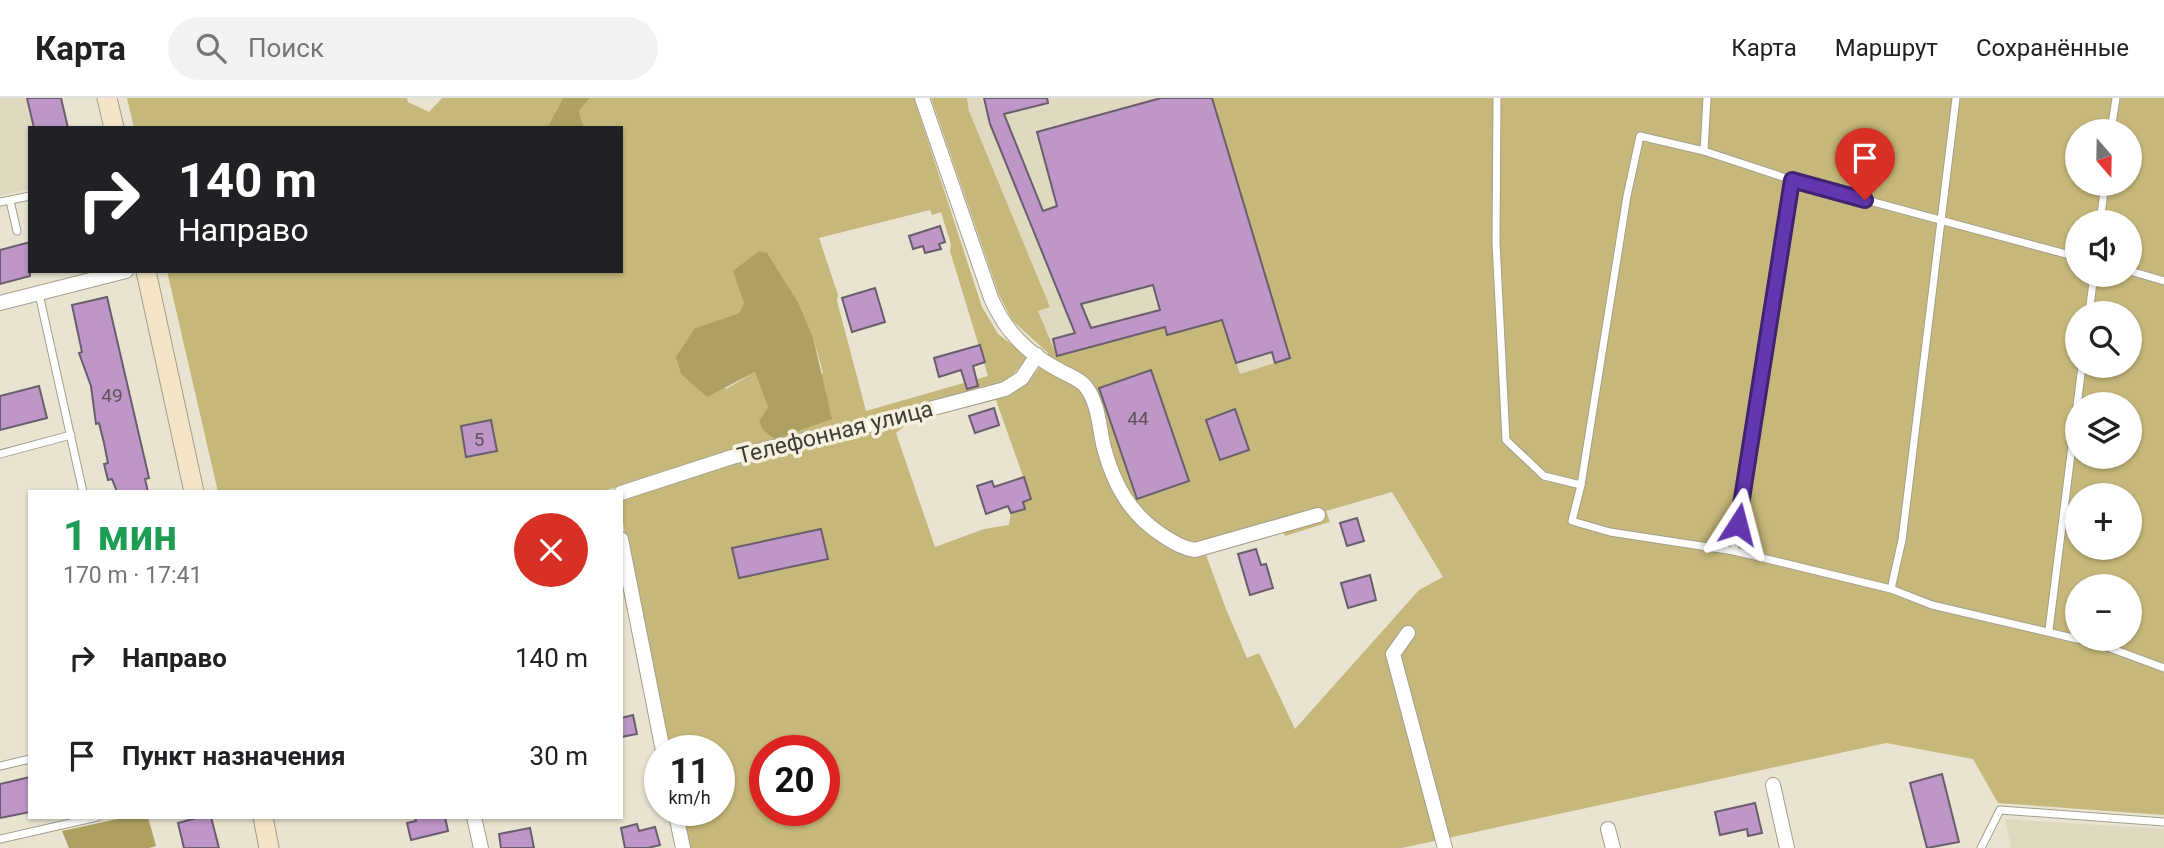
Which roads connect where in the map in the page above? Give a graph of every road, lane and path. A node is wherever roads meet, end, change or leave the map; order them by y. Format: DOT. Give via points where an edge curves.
graph roads {
  1 [pos="107,98"];
  2 [pos="922,98"];
  3 [pos="1497,98"];
  4 [pos="1707,98"];
  5 [pos="1956,98"];
  6 [pos="2116,98"];
  7 [pos="2113,119"];
  8 [pos="114,126"];
  9 [pos="1704,150"];
  10 [pos="1792,180"];
  11 [pos="28,196"];
  12 [pos="10,201"];
  13 [pos="0,202"];
  14 [pos="1939,220"];
  15 [pos="17,231"];
  16 [pos="2065,254"];
  17 [pos="118,273"];
  18 [pos="146,273"];
  19 [pos="2142,275"];
  20 [pos="2164,281"];
  21 [pos="39,293"];
  22 [pos="0,303"];
  23 [pos="1037,355"];
  24 [pos="2080,378"];
  25 [pos="71,435"];
  26 [pos="0,454"];
  27 [pos="1581,485"];
  28 [pos="83,490"];
  29 [pos="194,490"];
  30 [pos="623,492"];
  31 [pos="1318,515"];
  32 [pos="623,550"];
  33 [pos="1734,551"];
  34 [pos="1891,589"];
  35 [pos="2049,630"];
  36 [pos="1408,633"];
  37 [pos="2065,635"];
  38 [pos="2118,651"];
  39 [pos="2164,668"];
  40 [pos="660,735"];
  41 [pos="28,759"];
  42 [pos="0,765"];
  43 [pos="1773,785"];
  44 [pos="88,819"];
  45 [pos="263,819"];
  46 [pos="474,819"];
  47 [pos="2164,822"];
  48 [pos="678,826"];
  49 [pos="1608,829"];
  50 [pos="0,839"];
  51 [pos="269,848"];
  52 [pos="481,848"];
  53 [pos="682,848"];
  54 [pos="1445,848"];
  55 [pos="1613,848"];
  56 [pos="1787,848"];
  57 [pos="1981,848"];
  1 -- 8 [label="street"];
  2 -- 23 [label="street" via="997,313 1009,332"];
  3 -- 27 [label="lane" via="1496,243 1506,440 1544,476"];
  4 -- 9 [label="lane"];
  5 -- 14 [label="lane"];
  6 -- 7 [label="lane"];
  9 -- 10 [label="lane"];
  9 -- 27 [label="lane" via="1640,136"];
  10 -- 14 [label="lane"];
  10 -- 33 [label="lane"];
  11 -- 12 [label="lane"];
  12 -- 13 [label="lane"];
  12 -- 15 [label="lane"];
  14 -- 16 [label="lane"];
  14 -- 34 [label="lane" via="1902,540"];
  17 -- 21 [label="street"];
  18 -- 29 [label="street"];
  19 -- 20 [label="lane"];
  21 -- 22 [label="street"];
  21 -- 25 [label="lane"];
  23 -- 30 [label="street, Телефонная улица" via="1022,378 1005,389 732,457"];
  23 -- 31 [label="street" via="1087,387 1120,491 1139,518 1175,544 1207,548"];
  24 -- 35 [label="lane"];
  25 -- 26 [label="lane"];
  25 -- 28 [label="lane"];
  27 -- 33 [label="lane" via="1572,521 1610,532"];
  32 -- 40 [label="street"];
  33 -- 34 [label="lane"];
  34 -- 35 [label="lane" via="1932,605"];
  35 -- 37 [label="lane"];
  36 -- 54 [label="street" via="1393,654"];
  38 -- 39 [label="lane"];
  41 -- 42 [label="lane"];
  43 -- 56 [label="street"];
  44 -- 50 [label="lane"];
  45 -- 51 [label="street"];
  46 -- 52 [label="street"];
  47 -- 57 [label="lane" via="2000,810"];
  48 -- 53 [label="street"];
  49 -- 55 [label="street"];
}
